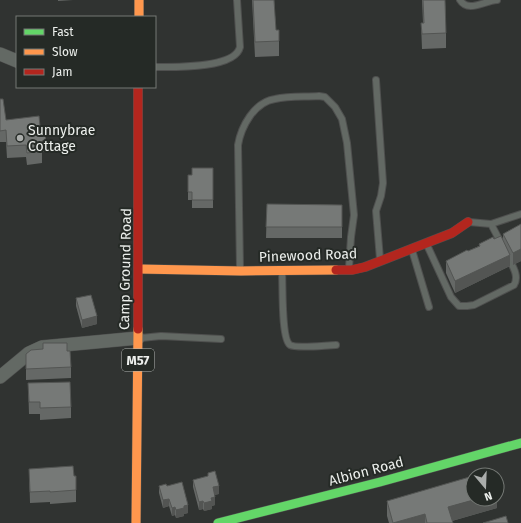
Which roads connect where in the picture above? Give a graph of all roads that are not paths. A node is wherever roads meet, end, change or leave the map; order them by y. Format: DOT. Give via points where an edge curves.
graph roads {
  1 [pos="139,0"];
  2 [pos="237,0"];
  3 [pos="460,0"];
  4 [pos="497,0"];
  5 [pos="139,16"];
  6 [pos="0,54"];
  7 [pos="16,61"];
  8 [pos="156,67"];
  9 [pos="376,80"];
  10 [pos="138,88"];
  11 [pos="521,214"];
  12 [pos="468,222"];
  13 [pos="491,224"];
  14 [pos="426,243"];
  15 [pos="412,249"];
  16 [pos="380,261"];
  17 [pos="139,268"];
  18 [pos="240,270"];
  19 [pos="282,270"];
  20 [pos="348,270"];
  21 [pos="429,307"];
  22 [pos="138,338"];
  23 [pos="221,339"];
  24 [pos="336,345"];
  25 [pos="0,378"];
  26 [pos="521,443"];
  27 [pos="136,523"];
  28 [pos="218,523"];
  1 -- 5 [label="street"];
  2 -- 8 [label="lane" via="240,47 237,54 211,64"];
  3 -- 4 [label="lane" via="462,4 470,7"];
  6 -- 7 [label="street"];
  9 -- 16 [label="lane" via="383,184 376,211"];
  10 -- 17 [label="street, Camp Ground Road / M57"];
  11 -- 13 [label="lane"];
  12 -- 13 [label="lane"];
  12 -- 14 [label="street, Pinewood Road" via="456,231"];
  13 -- 14 [label="lane" via="516,274 516,282 511,288 474,305 459,306 450,297"];
  14 -- 15 [label="street, Pinewood Road"];
  15 -- 16 [label="street, Pinewood Road"];
  15 -- 21 [label="lane"];
  16 -- 20 [label="street, Pinewood Road"];
  17 -- 18 [label="street, Pinewood Road"];
  17 -- 22 [label="street, Camp Ground Road / M57"];
  18 -- 19 [label="street, Pinewood Road"];
  18 -- 20 [label="lane" via="238,145 244,126 252,114 267,101 319,96 336,107 342,119 347,143 354,215"];
  19 -- 20 [label="street, Pinewood Road"];
  19 -- 24 [label="lane" via="284,331 287,341 290,345 297,346"];
  22 -- 23 [label="lane" via="161,336"];
  22 -- 25 [label="street" via="42,347 29,353"];
  22 -- 27 [label="street, Camp Ground Road / M57"];
  26 -- 28 [label="street, Albion Road"];
}
